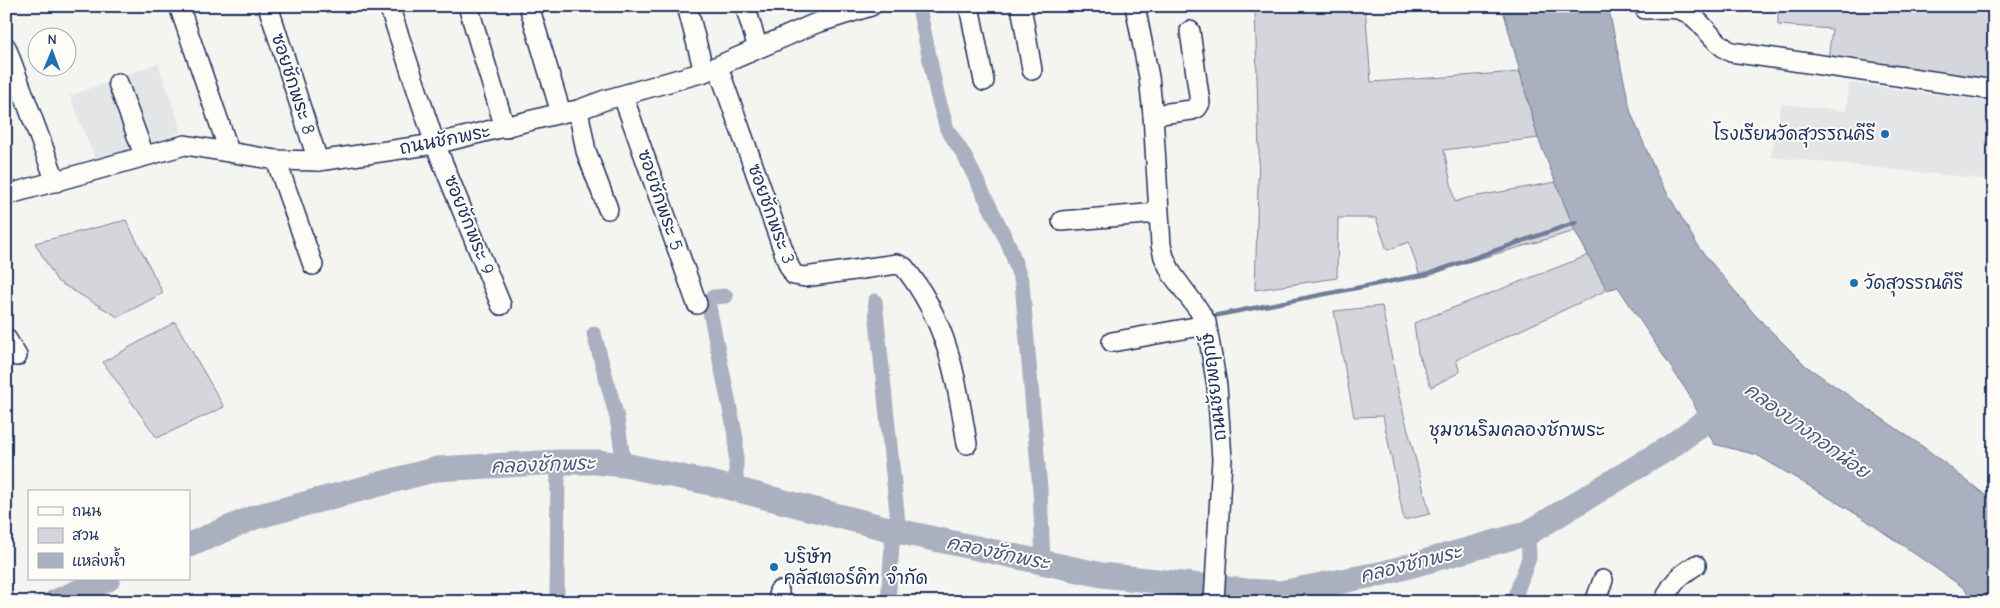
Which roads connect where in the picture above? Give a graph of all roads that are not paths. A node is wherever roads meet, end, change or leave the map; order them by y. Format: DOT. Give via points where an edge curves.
graph roads {
  1 [pos="179,6"];
  2 [pos="268,6"];
  3 [pos="389,6"];
  4 [pos="468,6"];
  5 [pos="529,6"];
  6 [pos="687,6"];
  7 [pos="745,6"];
  8 [pos="871,6"];
  9 [pos="969,6"];
  10 [pos="1021,6"];
  11 [pos="1136,6"];
  12 [pos="1645,9"];
  13 [pos="1190,31"];
  14 [pos="6,47"];
  15 [pos="758,48"];
  16 [pos="711,70"];
  17 [pos="1032,70"];
  18 [pos="984,81"];
  19 [pos="118,83"];
  20 [pos="1994,90"];
  21 [pos="623,96"];
  22 [pos="569,111"];
  23 [pos="1153,115"];
  24 [pos="505,128"];
  25 [pos="435,144"];
  26 [pos="229,151"];
  27 [pos="144,155"];
  28 [pos="276,160"];
  29 [pos="318,161"];
  30 [pos="56,182"];
  31 [pos="6,194"];
  32 [pos="608,209"];
  33 [pos="1158,213"];
  34 [pos="1062,221"];
  35 [pos="312,266"];
  36 [pos="697,304"];
  37 [pos="502,305"];
  38 [pos="1206,325"];
  39 [pos="6,338"];
  40 [pos="1112,342"];
  41 [pos="17,356"];
  42 [pos="967,444"];
  43 [pos="1696,565"];
  44 [pos="1603,580"];
  45 [pos="1214,602"];
  46 [pos="1595,602"];
  47 [pos="1664,602"];
  1 -- 26 [label="street"];
  2 -- 29 [label="street, ซอยชักพระ 8"];
  3 -- 25 [label="street, ซอยชักพระ 9"];
  4 -- 24 [label="street"];
  5 -- 22 [label="street"];
  6 -- 16 [label="street"];
  7 -- 15 [label="street"];
  8 -- 15 [label="street, ถนนชักพระ" via="814,24"];
  9 -- 18 [label="street"];
  10 -- 17 [label="street"];
  11 -- 23 [label="street, ถนนชัยพฤกษ์"];
  12 -- 20 [label="street" via="1675,8 1686,12 1730,52"];
  13 -- 23 [label="street" via="1200,103 1192,110"];
  14 -- 30 [label="street"];
  15 -- 16 [label="street, ถนนชักพระ"];
  16 -- 21 [label="street, ถนนชักพระ"];
  16 -- 42 [label="street, ซอยชักพระ 3" via="794,275 805,277 897,264 904,267 932,307 957,380"];
  19 -- 27 [label="street"];
  21 -- 22 [label="street, ถนนชักพระ"];
  21 -- 36 [label="street, ซอยชักพระ 5"];
  22 -- 24 [label="street, ถนนชักพระ"];
  22 -- 32 [label="street"];
  23 -- 33 [label="street, ถนนชัยพฤกษ์"];
  24 -- 25 [label="street, ถนนชักพระ"];
  25 -- 29 [label="street, ถนนชักพระ"];
  25 -- 37 [label="street, ซอยชักพระ 9"];
  26 -- 27 [label="street, ถนนชักพระ" via="185,145"];
  26 -- 28 [label="street, ถนนชักพระ"];
  27 -- 30 [label="street, ถนนชักพระ"];
  28 -- 29 [label="street, ถนนชักพระ"];
  28 -- 35 [label="street"];
  30 -- 31 [label="street, ถนนชักพระ"];
  33 -- 34 [label="street"];
  33 -- 38 [label="street, ถนนชัยพฤกษ์" via="1164,257"];
  38 -- 40 [label="street"];
  38 -- 45 [label="street, ถนนชัยพฤกษ์" via="1217,386 1222,459"];
  39 -- 41 [label="street"];
  43 -- 47 [label="street" via="1680,575"];
  44 -- 46 [label="street"];
}
